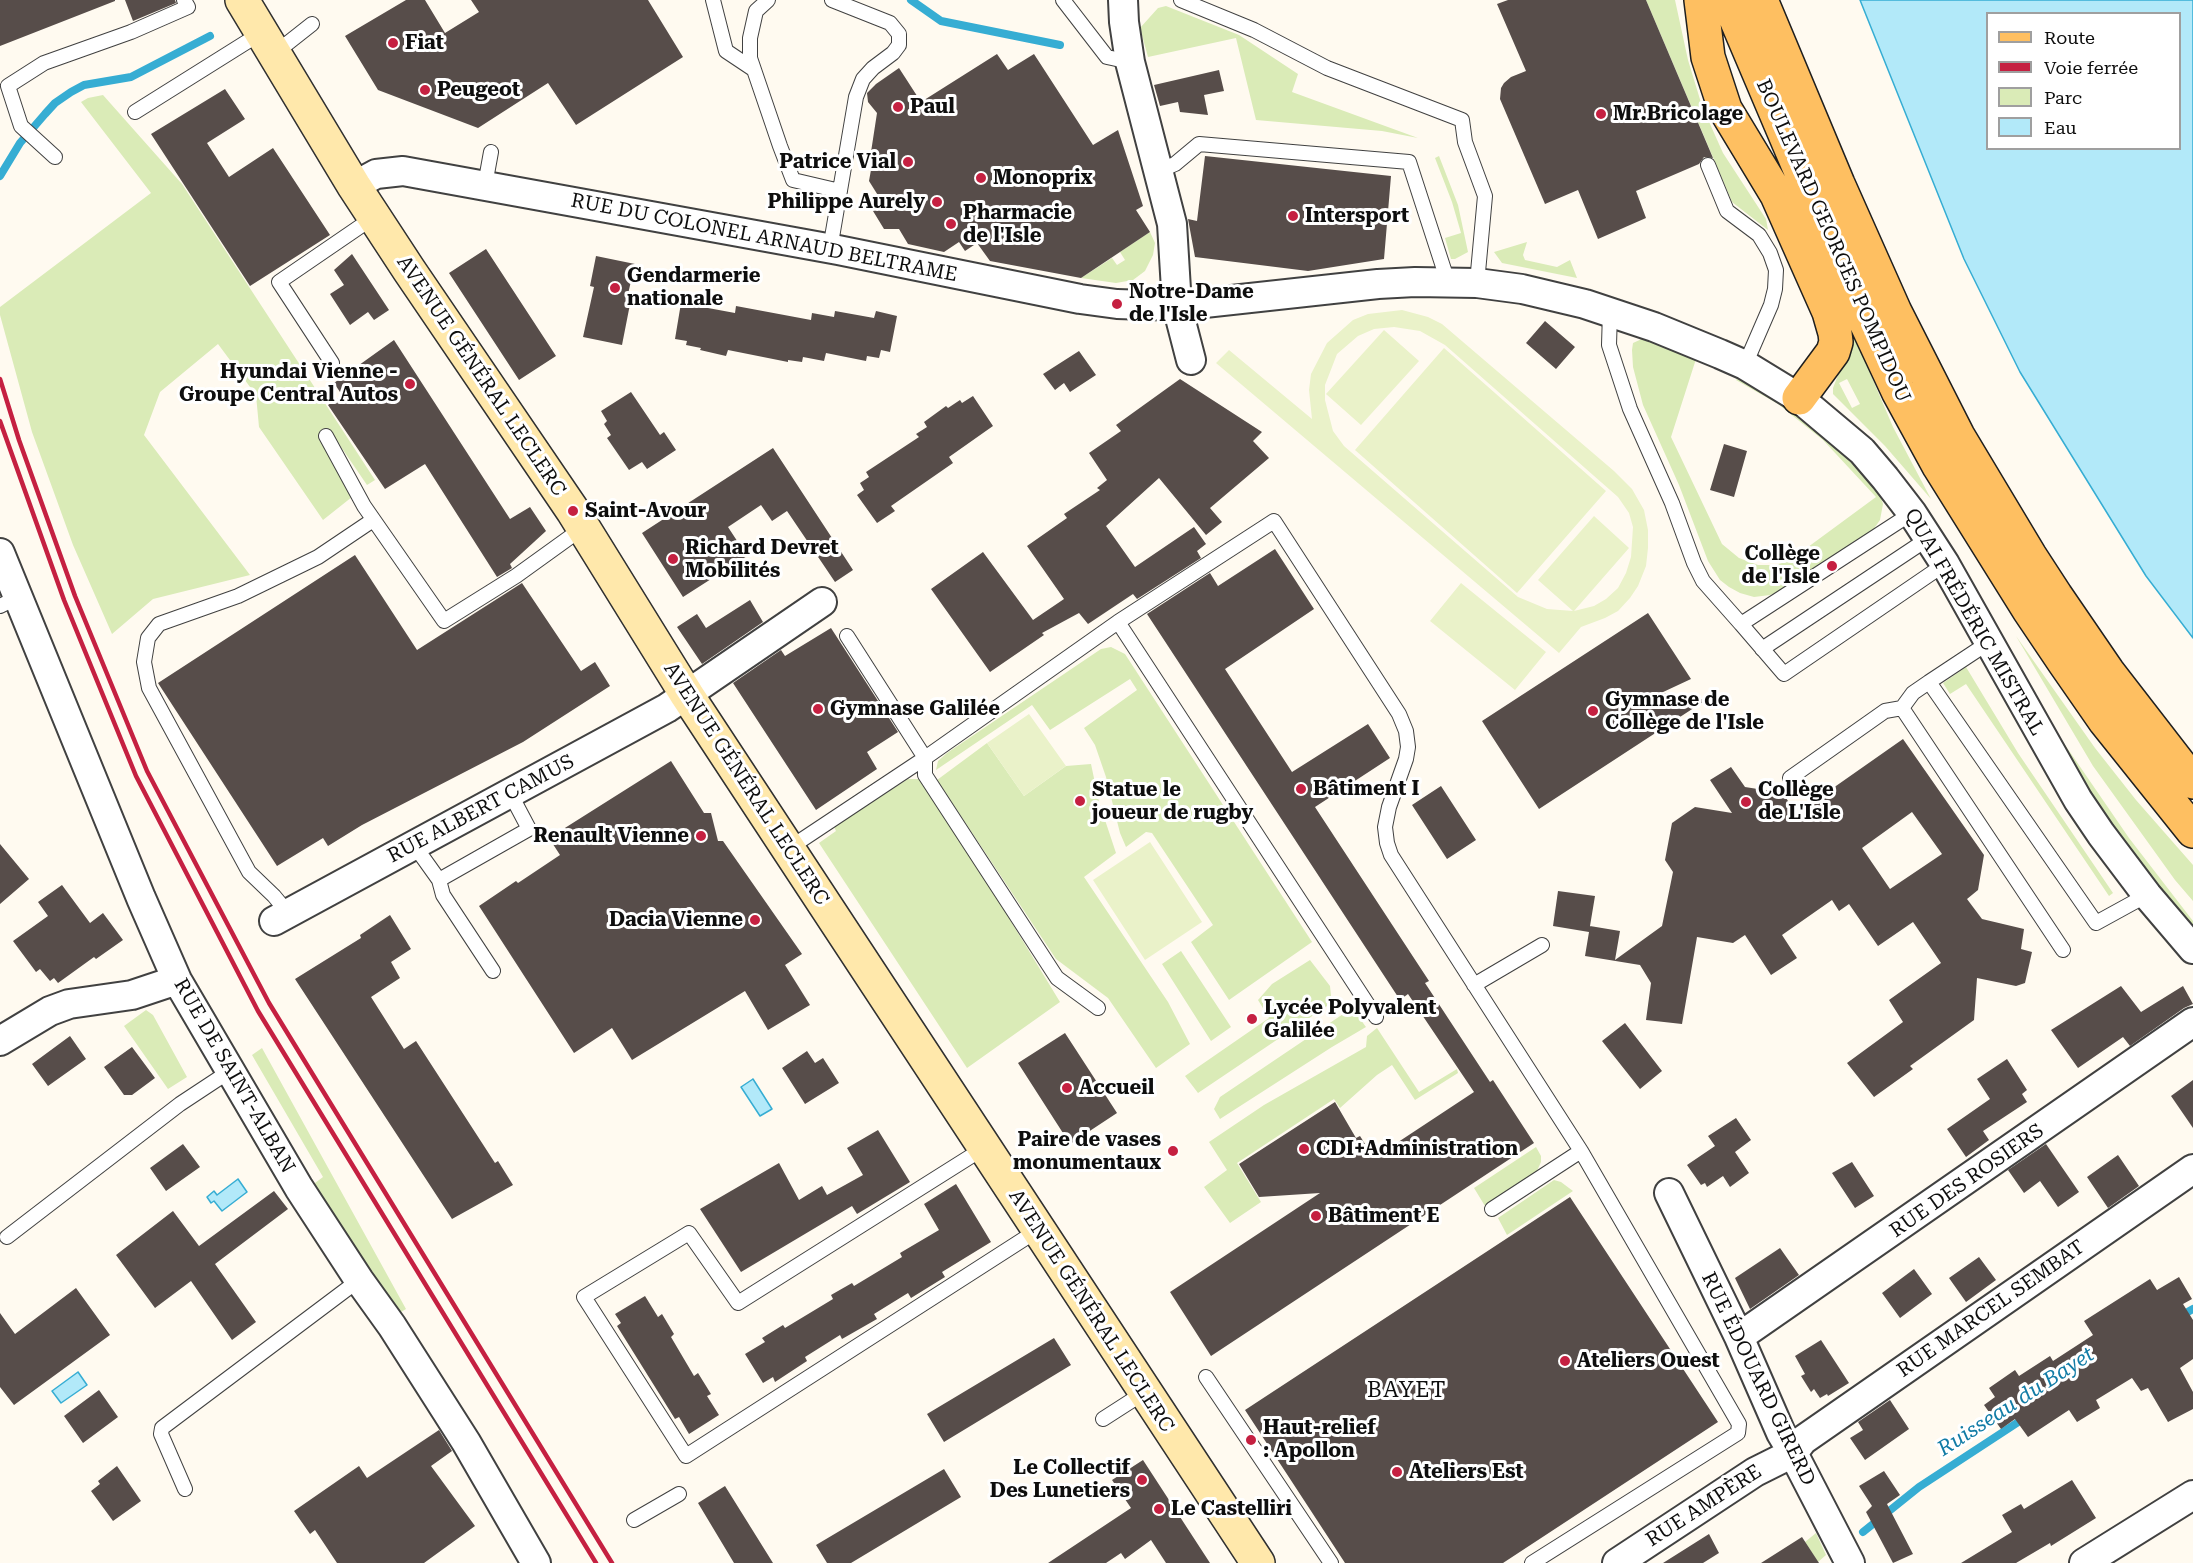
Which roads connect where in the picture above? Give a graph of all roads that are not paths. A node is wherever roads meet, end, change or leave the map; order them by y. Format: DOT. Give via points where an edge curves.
graph roads {
  1 [pos="201,0"];
  2 [pos="242,0"];
  3 [pos="713,0"];
  4 [pos="768,0"];
  5 [pos="832,0"];
  6 [pos="1063,0"];
  7 [pos="1123,0"];
  8 [pos="1181,0"];
  9 [pos="1701,0"];
  10 [pos="1728,0"];
  11 [pos="1761,0"];
  12 [pos="186,4"];
  13 [pos="312,24"];
  14 [pos="268,43"];
  15 [pos="1130,62"];
  16 [pos="753,69"];
  17 [pos="135,112"];
  18 [pos="491,152"];
  19 [pos="55,157"];
  20 [pos="1708,165"];
  21 [pos="1159,171"];
  22 [pos="485,185"];
  23 [pos="354,186"];
  24 [pos="840,191"];
  25 [pos="374,217"];
  26 [pos="830,249"];
  27 [pos="1448,282"];
  28 [pos="1477,283"];
  29 [pos="1177,306"];
  30 [pos="1610,312"];
  31 [pos="1191,360"];
  32 [pos="332,363"];
  33 [pos="1745,365"];
  34 [pos="1799,398"];
  35 [pos="326,436"];
  36 [pos="1912,513"];
  37 [pos="373,520"];
  38 [pos="584,527"];
  39 [pos="1929,538"];
  40 [pos="0,553"];
  41 [pos="1945,564"];
  42 [pos="9,601"];
  43 [pos="822,602"];
  44 [pos="1118,622"];
  45 [pos="1741,624"];
  46 [pos="847,636"];
  47 [pos="1988,643"];
  48 [pos="1762,649"];
  49 [pos="1929,682"];
  50 [pos="687,695"];
  51 [pos="1902,708"];
  52 [pos="925,758"];
  53 [pos="1790,778"];
  54 [pos="2193,782"];
  55 [pos="510,793"];
  56 [pos="2193,831"];
  57 [pos="414,845"];
  58 [pos="788,849"];
  59 [pos="439,880"];
  60 [pos="2147,895"];
  61 [pos="281,917"];
  62 [pos="1542,945"];
  63 [pos="2193,949"];
  64 [pos="2063,950"];
  65 [pos="493,970"];
  66 [pos="177,980"];
  67 [pos="1474,985"];
  68 [pos="1098,1008"];
  69 [pos="1376,1017"];
  70 [pos="2193,1022"];
  71 [pos="0,1041"];
  72 [pos="230,1071"];
  73 [pos="984,1148"];
  74 [pos="1581,1151"];
  75 [pos="2193,1169"];
  76 [pos="1669,1194"];
  77 [pos="1492,1209"];
  78 [pos="1038,1230"];
  79 [pos="7,1237"];
  80 [pos="359,1281"];
  81 [pos="1739,1337"];
  82 [pos="1206,1377"];
  83 [pos="1145,1392"];
  84 [pos="1103,1419"];
  85 [pos="1793,1453"];
  86 [pos="185,1489"];
  87 [pos="679,1494"];
  88 [pos="2193,1495"];
  89 [pos="634,1520"];
  90 [pos="1255,1562"];
  91 [pos="536,1563"];
  92 [pos="1331,1563"];
  93 [pos="1532,1563"];
  94 [pos="1617,1563"];
  95 [pos="1850,1563"];
  96 [pos="2084,1563"];
  1 -- 12 [label="lane"];
  2 -- 14 [label="main road, AVENUE GÉNÉRAL LECLERC"];
  3 -- 16 [label="lane" via="726,51"];
  4 -- 16 [label="lane" via="756,11 750,38"];
  5 -- 24 [label="lane" via="890,23 899,34 899,45 863,79 856,97"];
  6 -- 15 [label="lane" via="1107,57"];
  7 -- 15 [label="street"];
  8 -- 28 [label="lane" via="1254,30 1327,68 1462,120 1485,196"];
  9 -- 34 [label="main road" via="1708,57 1725,109 1777,195 1835,333 1833,352"];
  10 -- 56 [label="main road, BOULEVARD GEORGES POMPIDOU" via="1855,299 1939,466 2098,711"];
  11 -- 54 [label="main road, BOULEVARD GEORGES POMPIDOU" via="1895,312 1958,436 2056,596 2108,672"];
  12 -- 19 [label="lane" via="131,32 44,63 8,86 21,126"];
  13 -- 14 [label="lane"];
  14 -- 17 [label="lane"];
  14 -- 23 [label="main road, AVENUE GÉNÉRAL LECLERC"];
  15 -- 21 [label="street"];
  16 -- 24 [label="lane" via="793,180"];
  18 -- 22 [label="lane"];
  20 -- 33 [label="lane" via="1727,212 1759,235 1776,270 1771,305"];
  21 -- 27 [label="lane" via="1175,164 1199,144 1409,162"];
  21 -- 29 [label="street" via="1174,241"];
  22 -- 23 [label="street, RUE DU COLONEL ARNAUD BELTRAME" via="403,171 376,174"];
  22 -- 26 [label="street, RUE DU COLONEL ARNAUD BELTRAME"];
  23 -- 25 [label="main road, AVENUE GÉNÉRAL LECLERC"];
  24 -- 26 [label="lane"];
  25 -- 32 [label="lane" via="279,282"];
  25 -- 38 [label="main road, AVENUE GÉNÉRAL LECLERC"];
  26 -- 29 [label="street, RUE DU COLONEL ARNAUD BELTRAME" via="1080,299"];
  27 -- 28 [label="street, QUAI FRÉDÉRIC MISTRAL"];
  27 -- 29 [label="street, QUAI FRÉDÉRIC MISTRAL" via="1378,284"];
  28 -- 30 [label="street, QUAI FRÉDÉRIC MISTRAL" via="1540,293"];
  29 -- 31 [label="street"];
  30 -- 33 [label="street, QUAI FRÉDÉRIC MISTRAL"];
  30 -- 45 [label="lane" via="1609,345 1630,409 1694,563 1703,581"];
  33 -- 34 [label="street, QUAI FRÉDÉRIC MISTRAL"];
  34 -- 36 [label="street, QUAI FRÉDÉRIC MISTRAL" via="1862,451"];
  35 -- 37 [label="lane"];
  36 -- 39 [label="street, QUAI FRÉDÉRIC MISTRAL"];
  36 -- 45 [label="lane"];
  37 -- 38 [label="lane" via="444,621"];
  37 -- 61 [label="lane" via="318,557 238,596 159,624 147,638 144,662 149,688 249,872 274,896"];
  38 -- 50 [label="main road, AVENUE GÉNÉRAL LECLERC"];
  39 -- 41 [label="street, QUAI FRÉDÉRIC MISTRAL"];
  39 -- 48 [label="lane"];
  40 -- 42 [label="street, RUE DE SAINT-ALBAN"];
  41 -- 47 [label="street, QUAI FRÉDÉRIC MISTRAL"];
  41 -- 48 [label="lane" via="1784,674"];
  42 -- 66 [label="street, RUE DE SAINT-ALBAN"];
  43 -- 50 [label="street, RUE ALBERT CAMUS"];
  44 -- 52 [label="lane"];
  44 -- 67 [label="lane" via="1274,521 1406,730 1408,747 1389,807 1387,843"];
  44 -- 69 [label="lane"];
  45 -- 48 [label="lane"];
  46 -- 52 [label="lane"];
  47 -- 49 [label="lane"];
  47 -- 60 [label="street, QUAI FRÉDÉRIC MISTRAL" via="2078,800"];
  49 -- 51 [label="lane" via="1913,693"];
  49 -- 60 [label="lane" via="2096,923"];
  50 -- 55 [label="street, RUE ALBERT CAMUS"];
  50 -- 58 [label="main road, AVENUE GÉNÉRAL LECLERC"];
  51 -- 53 [label="lane" via="1885,711"];
  51 -- 64 [label="lane"];
  52 -- 58 [label="lane"];
  52 -- 68 [label="lane" via="925,775 1057,978"];
  55 -- 57 [label="street, RUE ALBERT CAMUS"];
  55 -- 59 [label="lane" via="529,829"];
  57 -- 59 [label="lane"];
  57 -- 61 [label="street, RUE ALBERT CAMUS"];
  58 -- 73 [label="main road, AVENUE GÉNÉRAL LECLERC"];
  59 -- 65 [label="lane" via="442,895"];
  60 -- 63 [label="street, QUAI FRÉDÉRIC MISTRAL"];
  62 -- 67 [label="lane"];
  66 -- 71 [label="street" via="132,995 69,1004"];
  66 -- 72 [label="street, RUE DE SAINT-ALBAN"];
  67 -- 74 [label="lane"];
  70 -- 81 [label="street, RUE DES ROSIERS"];
  72 -- 79 [label="lane" via="180,1104"];
  72 -- 80 [label="street, RUE DE SAINT-ALBAN" via="298,1188"];
  73 -- 78 [label="main road, AVENUE GÉNÉRAL LECLERC"];
  73 -- 78 [label="lane" via="738,1303 689,1233 584,1297 686,1456"];
  74 -- 77 [label="lane"];
  74 -- 93 [label="lane" via="1739,1424 1738,1433"];
  75 -- 85 [label="street, RUE MARCEL SEMBAT" via="1803,1440"];
  76 -- 81 [label="street, RUE ÉDOUARD GIRERD"];
  78 -- 83 [label="main road, AVENUE GÉNÉRAL LECLERC"];
  80 -- 86 [label="lane" via="162,1428 161,1434"];
  80 -- 91 [label="street, RUE DE SAINT-ALBAN" via="466,1442"];
  81 -- 85 [label="street, RUE ÉDOUARD GIRERD" via="1780,1433"];
  82 -- 92 [label="lane"];
  83 -- 84 [label="lane"];
  83 -- 90 [label="main road, AVENUE GÉNÉRAL LECLERC"];
  85 -- 94 [label="street, RUE AMPÈRE" via="1755,1472"];
  85 -- 95 [label="street, RUE ÉDOUARD GIRERD"];
  87 -- 89 [label="lane"];
  88 -- 96 [label="street"];
}
